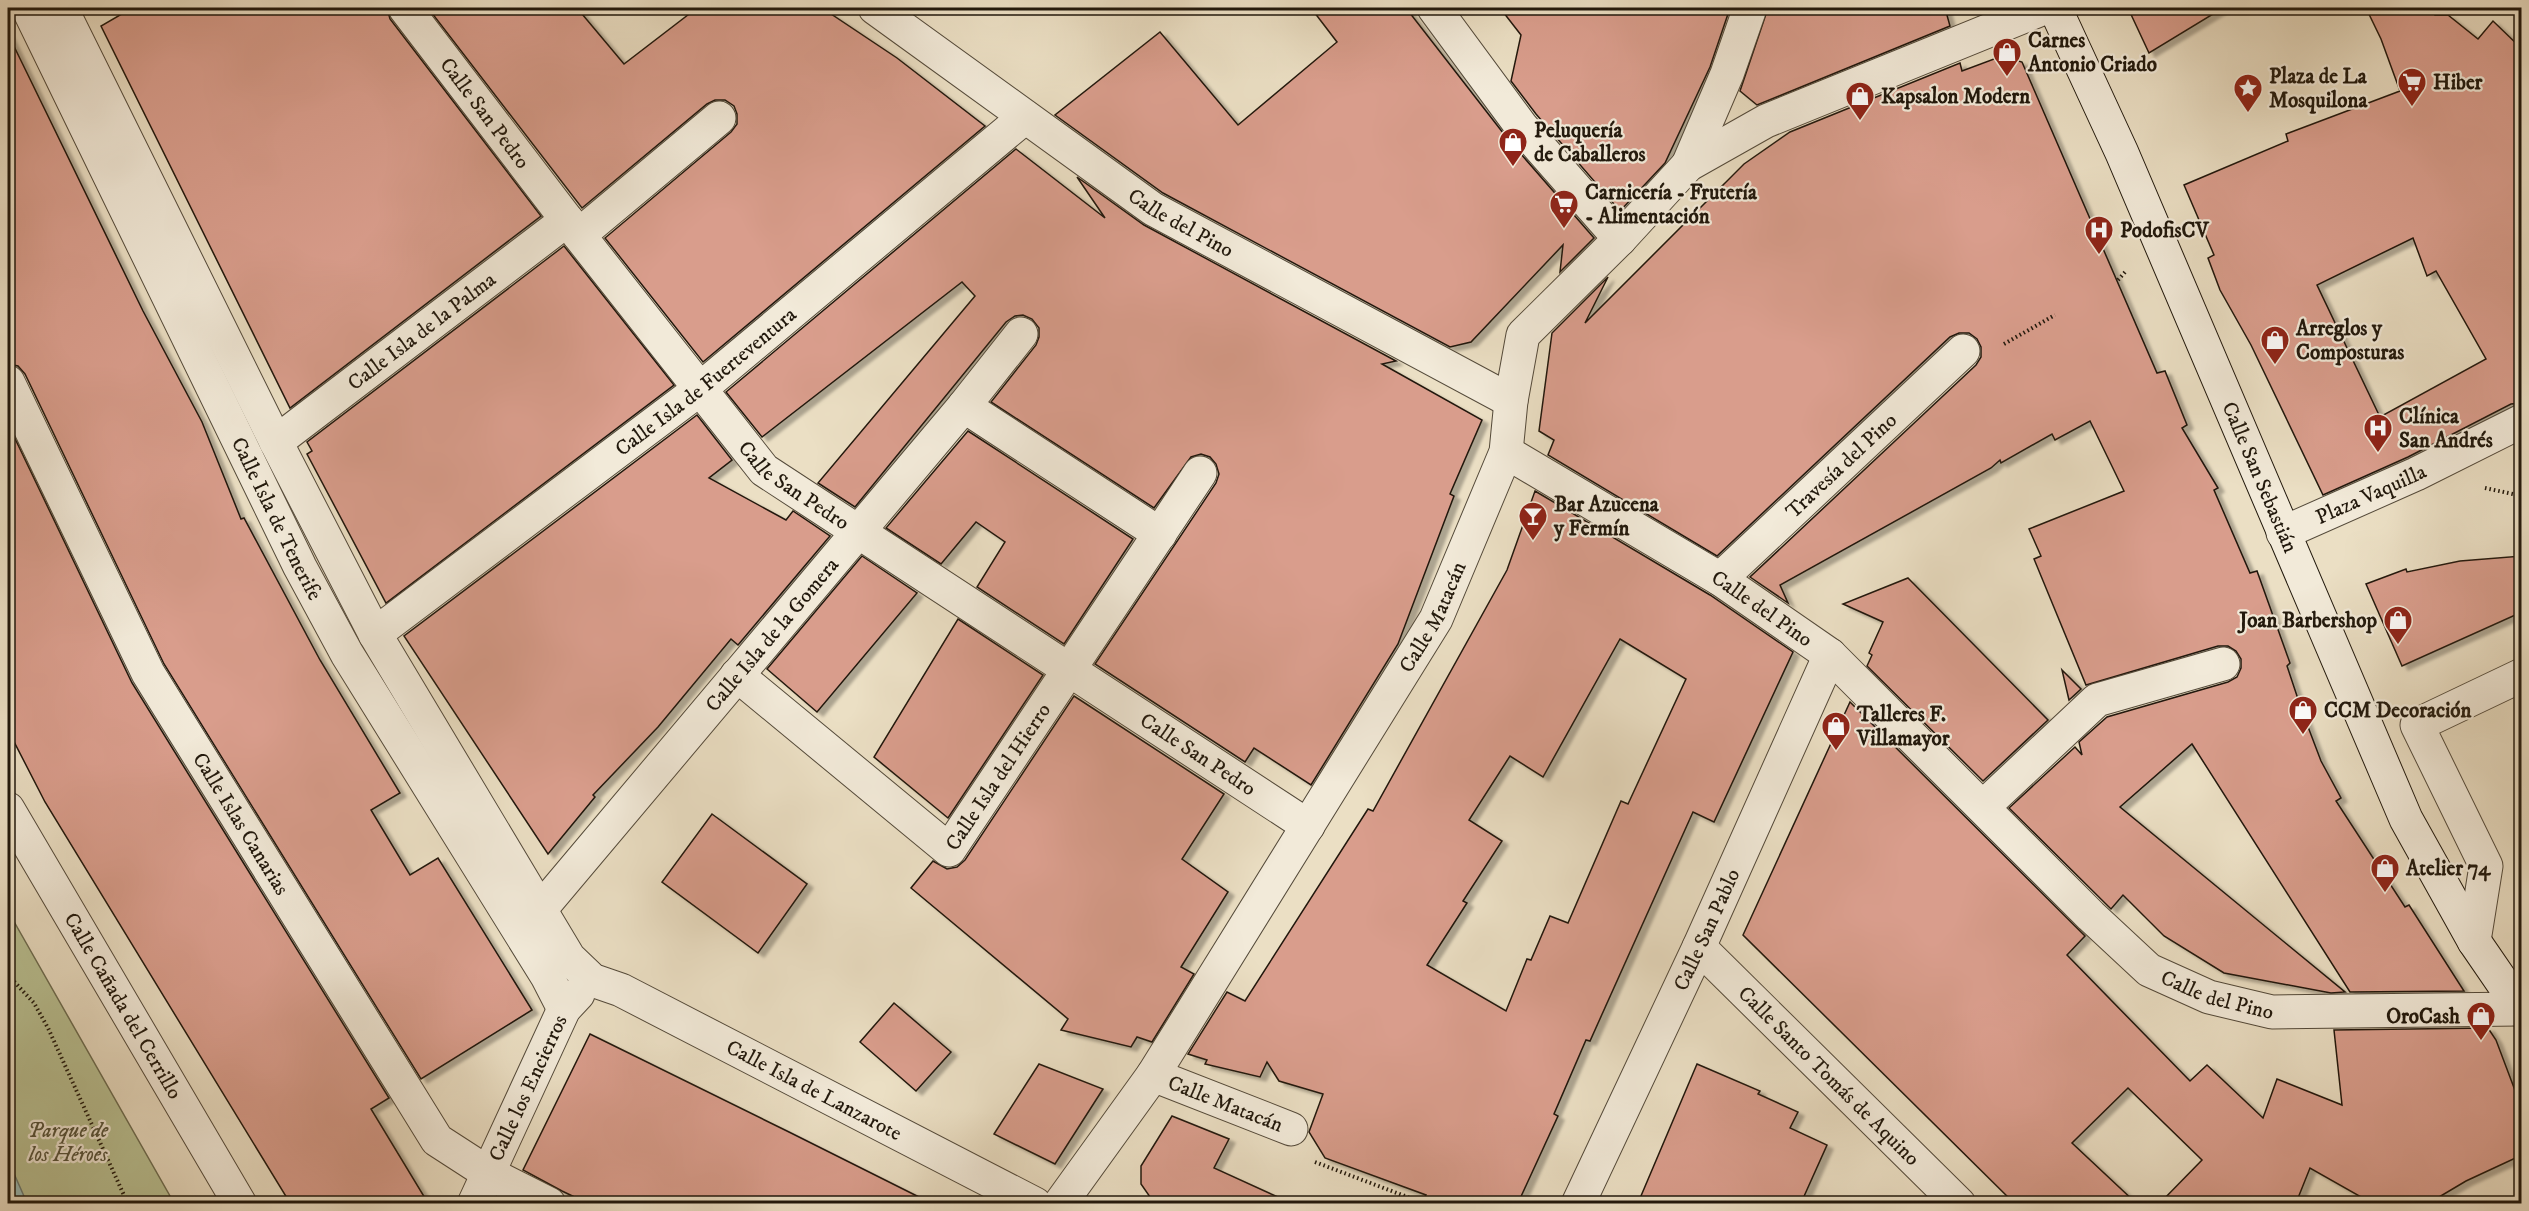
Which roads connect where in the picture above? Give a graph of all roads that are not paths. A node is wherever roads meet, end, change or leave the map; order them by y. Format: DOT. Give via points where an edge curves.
graph roads {
  1 [pos="28,8"];
  2 [pos="61,8"];
  3 [pos="405,8"];
  4 [pos="875,8"];
  5 [pos="1434,8"];
  6 [pos="1750,8"];
  7 [pos="2044,8"];
  8 [pos="2055,8"];
  9 [pos="1025,117"];
  10 [pos="719,118"];
  11 [pos="1688,165"];
  12 [pos="573,228"];
  13 [pos="1620,239"];
  14 [pos="1021,334"];
  15 [pos="1963,351"];
  16 [pos="8,382"];
  17 [pos="700,389"];
  18 [pos="1510,401"];
  19 [pos="964,406"];
  20 [pos="2522,421"];
  21 [pos="276,442"];
  22 [pos="1506,452"];
  23 [pos="1200,473"];
  24 [pos="858,532"];
  25 [pos="2283,533"];
  26 [pos="1160,534"];
  27 [pos="1720,579"];
  28 [pos="375,634"];
  29 [pos="1830,654"];
  30 [pos="2223,664"];
  31 [pos="1069,671"];
  32 [pos="737,675"];
  33 [pos="2522,675"];
  34 [pos="1983,807"];
  35 [pos="8,808"];
  36 [pos="1308,826"];
  37 [pos="528,921"];
  38 [pos="2474,940"];
  39 [pos="1700,947"];
  40 [pos="592,980"];
  41 [pos="564,1009"];
  42 [pos="2521,1010"];
  43 [pos="1153,1076"];
  44 [pos="1292,1129"];
  45 [pos="488,1173"];
  46 [pos="240,1203"];
  47 [pos="474,1203"];
  48 [pos="549,1203"];
  49 [pos="1035,1203"];
  50 [pos="1060,1203"];
  51 [pos="1578,1203"];
  52 [pos="1959,1203"];
  1 -- 37 [label="street, Calle Isla de Tenerife" via="300,567 347,654"];
  2 -- 21 [label="street, Calle Isla de Tenerife"];
  3 -- 12 [label="street, Calle San Pedro"];
  4 -- 9 [label="street, Calle del Pino"];
  5 -- 13 [label="street" via="1521,126"];
  6 -- 11 [label="street, Calle Matacán"];
  7 -- 11 [label="street, Calle Matacán" via="1766,121"];
  8 -- 25 [label="street, Calle San Sebastián" via="2126,163"];
  9 -- 17 [label="street, Calle Isla de Fuerteventura"];
  9 -- 18 [label="street, Calle del Pino" via="1153,208"];
  10 -- 12 [label="street, Calle Isla de la Palma"];
  11 -- 13 [label="street, Calle Matacán"];
  12 -- 17 [label="street, Calle San Pedro"];
  12 -- 21 [label="street, Calle Isla de la Palma"];
  13 -- 18 [label="street, Calle Matacán" via="1523,335"];
  14 -- 19 [label="street, Calle Isla de la Gomera"];
  15 -- 27 [label="street, Travesía del Pino"];
  16 -- 45 [label="street, Calle Islas Canarias" via="148,674 436,1140"];
  17 -- 24 [label="street, Calle San Pedro" via="764,470"];
  17 -- 28 [label="street, Calle Isla de Fuerteventura"];
  18 -- 22 [label="street, Calle Matacán"];
  19 -- 24 [label="street, Calle Isla de la Gomera"];
  19 -- 26 [label="street"];
  20 -- 25 [label="street, Plaza Vaquilla" via="2416,474"];
  21 -- 28 [label="street, Calle Isla de Tenerife"];
  22 -- 27 [label="street, Calle del Pino"];
  22 -- 36 [label="street, Calle Matacán" via="1436,619"];
  23 -- 26 [label="street, Calle Isla del Hierro"];
  24 -- 31 [label="street, Calle San Pedro"];
  24 -- 32 [label="street, Calle Isla de la Gomera"];
  25 -- 38 [label="street, Calle San Sebastián" via="2406,819"];
  26 -- 31 [label="street, Calle Isla del Hierro"];
  27 -- 29 [label="street, Calle del Pino"];
  28 -- 37 [label="street, Calle Isla de Tenerife"];
  29 -- 34 [label="street, Calle del Pino"];
  29 -- 39 [label="street, Calle San Pablo"];
  30 -- 34 [label="street" via="2097,700"];
  31 -- 32 [label="street, Calle Isla del Hierro" via="949,850"];
  31 -- 36 [label="street, Calle San Pedro"];
  32 -- 37 [label="street, Calle Isla de la Gomera"];
  33 -- 38 [label="street" via="2417,725 2486,866"];
  34 -- 42 [label="street, Calle del Pino" via="2149,970 2209,997 2272,1012"];
  35 -- 46 [label="street, Calle Cañada del Cerrillo"];
  36 -- 43 [label="street, Calle Matacán"];
  37 -- 40 [label="street, Calle Isla de Tenerife"];
  37 -- 41 [label="street, Calle Isla de Tenerife" via="547,976"];
  38 -- 42 [label="street, Calle San Sebastián"];
  39 -- 51 [label="street, Calle San Pablo"];
  39 -- 52 [label="street, Calle Santo Tomás de Aquino"];
  40 -- 41 [label="street, Calle los Encierros"];
  40 -- 49 [label="street, Calle Isla de Lanzarote" via="621,990"];
  41 -- 45 [label="street, Calle los Encierros"];
  43 -- 44 [label="street, Calle Matacán"];
  43 -- 50 [label="street, Calle Matacán"];
  45 -- 47 [label="street, Calle los Encierros"];
  45 -- 48 [label="street, Calle Islas Canarias"];
}
